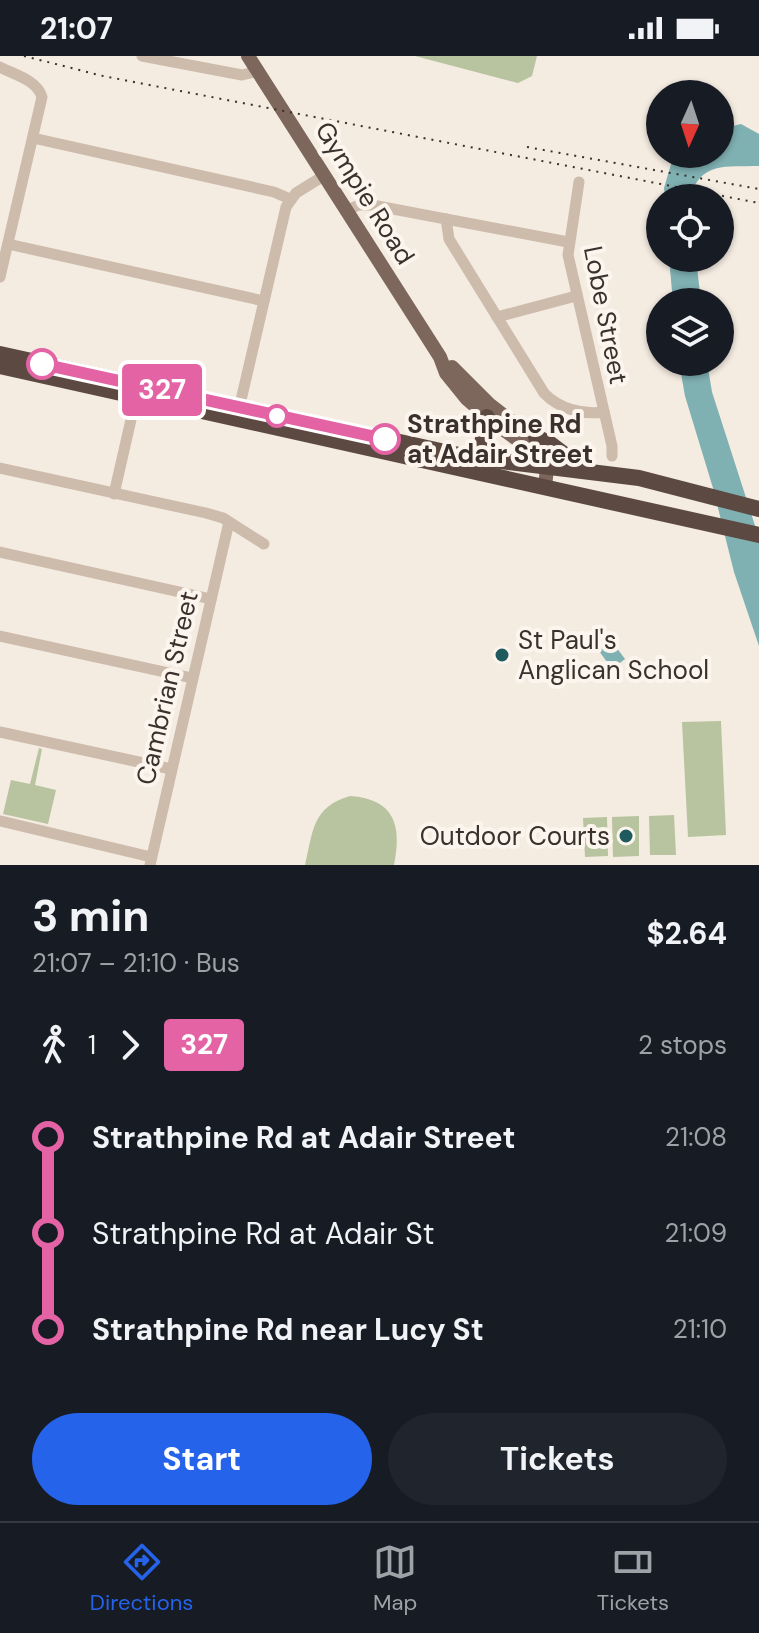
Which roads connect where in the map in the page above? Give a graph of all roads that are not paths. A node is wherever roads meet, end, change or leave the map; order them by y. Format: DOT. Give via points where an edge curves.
graph roads {
  1 [pos="142,56"];
  2 [pos="253,63"];
  3 [pos="0,67"];
  4 [pos="33,138"];
  5 [pos="325,175"];
  6 [pos="579,182"];
  7 [pos="290,199"];
  8 [pos="347,210"];
  9 [pos="446,219"];
  10 [pos="568,242"];
  11 [pos="8,244"];
  12 [pos="0,277"];
  13 [pos="576,296"];
  14 [pos="264,301"];
  15 [pos="497,317"];
  16 [pos="0,354"];
  17 [pos="440,357"];
  18 [pos="0,366"];
  19 [pos="137,391"];
  20 [pos="604,412"];
  21 [pos="238,413"];
  22 [pos="487,417"];
  23 [pos="536,437"];
  24 [pos="612,456"];
  25 [pos="468,457"];
  26 [pos="0,468"];
  27 [pos="551,468"];
  28 [pos="587,471"];
  29 [pos="548,488"];
  30 [pos="114,494"];
  31 [pos="759,509"];
  32 [pos="229,522"];
  33 [pos="759,535"];
  34 [pos="264,544"];
  35 [pos="0,552"];
  36 [pos="211,599"];
  37 [pos="0,636"];
  38 [pos="192,678"];
  39 [pos="0,732"];
  40 [pos="171,769"];
  41 [pos="1,821"];
  42 [pos="150,861"];
  1 -- 2 [label="street" via="226,71"];
  2 -- 5 [label="main road, Gympie Road"];
  3 -- 4 [label="street" via="40,91"];
  4 -- 7 [label="street"];
  4 -- 11 [label="street"];
  5 -- 7 [label="street"];
  5 -- 8 [label="main road, Gympie Road"];
  6 -- 10 [label="street, Lobe Street"];
  7 -- 14 [label="street"];
  8 -- 9 [label="street" via="368,204"];
  8 -- 17 [label="main road, Gympie Road"];
  9 -- 10 [label="street"];
  9 -- 15 [label="street" via="449,239"];
  10 -- 13 [label="street, Lobe Street"];
  11 -- 12 [label="street"];
  11 -- 14 [label="street"];
  13 -- 15 [label="street"];
  13 -- 20 [label="street, Lobe Street"];
  14 -- 21 [label="street"];
  15 -- 20 [label="street" via="548,398 573,410"];
  16 -- 19 [label="highway"];
  17 -- 22 [label="main road, Gympie Road" via="446,373"];
  17 -- 23 [label="main road, Gympie Road" via="489,404"];
  18 -- 19 [label="highway"];
  19 -- 21 [label="highway"];
  19 -- 30 [label="street"];
  20 -- 24 [label="street, Lobe Street"];
  21 -- 25 [label="highway"];
  21 -- 29 [label="highway"];
  22 -- 25 [label="highway" via="482,444"];
  22 -- 27 [label="main road, Gympie Road"];
  23 -- 27 [label="main road, Gympie Road" via="551,455"];
  23 -- 28 [label="highway"];
  25 -- 27 [label="highway"];
  26 -- 30 [label="street"];
  27 -- 28 [label="highway"];
  27 -- 29 [label="main road"];
  28 -- 31 [label="highway" via="666,484"];
  29 -- 33 [label="highway"];
  30 -- 32 [label="street"];
  32 -- 34 [label="street"];
  32 -- 36 [label="street, Cambrian Street"];
  35 -- 36 [label="street"];
  36 -- 38 [label="street, Cambrian Street"];
  37 -- 38 [label="street"];
  38 -- 40 [label="street, Cambrian Street"];
  39 -- 40 [label="street"];
  40 -- 42 [label="street, Cambrian Street"];
  41 -- 42 [label="street"];
}
